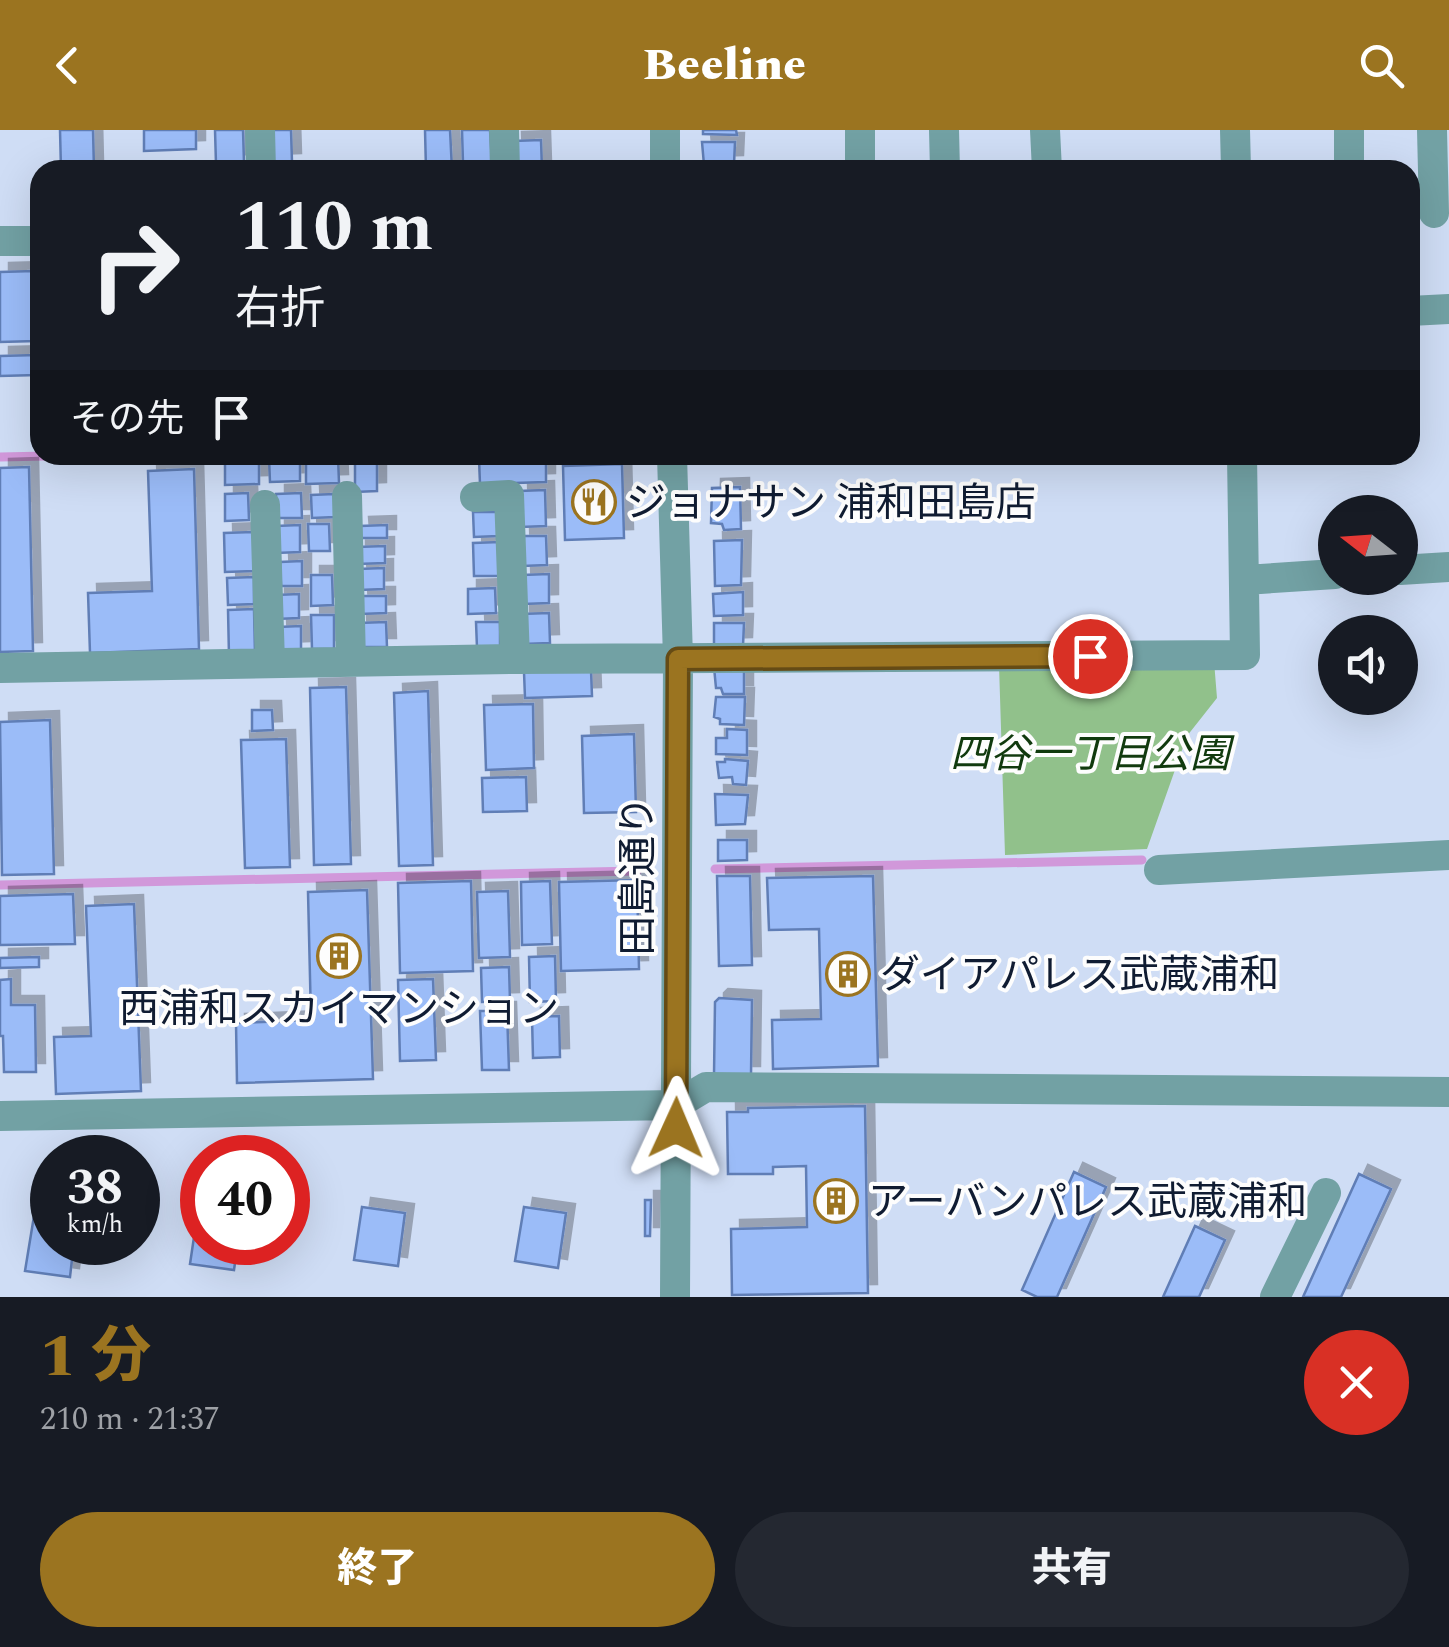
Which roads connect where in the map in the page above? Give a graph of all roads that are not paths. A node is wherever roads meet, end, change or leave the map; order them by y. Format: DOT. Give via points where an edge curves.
graph roads {
  1 [pos="260,130"];
  2 [pos="504,130"];
  3 [pos="665,130"];
  4 [pos="860,130"];
  5 [pos="944,130"];
  6 [pos="1046,130"];
  7 [pos="1234,130"];
  8 [pos="1349,130"];
  9 [pos="1432,130"];
  10 [pos="261,160"];
  11 [pos="505,160"];
  12 [pos="666,160"];
  13 [pos="860,160"];
  14 [pos="945,160"];
  15 [pos="1047,160"];
  16 [pos="1236,160"];
  17 [pos="1349,160"];
  18 [pos="1431,213"];
  19 [pos="30,240"];
  20 [pos="0,241"];
  21 [pos="1420,310"];
  22 [pos="1449,310"];
  23 [pos="672,465"];
  24 [pos="1242,465"];
  25 [pos="347,496"];
  26 [pos="475,497"];
  27 [pos="264,506"];
  28 [pos="1449,567"];
  29 [pos="1418,569"];
  30 [pos="1318,575"];
  31 [pos="1245,580"];
  32 [pos="515,659"];
  33 [pos="678,659"];
  34 [pos="351,662"];
  35 [pos="270,664"];
  36 [pos="0,668"];
  37 [pos="1449,856"];
  38 [pos="1159,870"];
  39 [pos="1449,1092"];
  40 [pos="676,1105"];
  41 [pos="0,1116"];
  42 [pos="1326,1193"];
  43 [pos="675,1297"];
  44 [pos="1275,1297"];
  1 -- 10 [label="street"];
  2 -- 11 [label="street"];
  3 -- 12 [label="street"];
  4 -- 13 [label="street"];
  5 -- 14 [label="street"];
  6 -- 15 [label="street"];
  7 -- 16 [label="street"];
  8 -- 17 [label="street"];
  9 -- 18 [label="street"];
  19 -- 20 [label="street"];
  21 -- 22 [label="street"];
  23 -- 33 [label="street, 田島通り"];
  24 -- 31 [label="street"];
  25 -- 34 [label="street"];
  26 -- 32 [label="street" via="509,495"];
  27 -- 35 [label="street"];
  28 -- 29 [label="street"];
  30 -- 31 [label="street"];
  31 -- 33 [label="street" via="1245,655"];
  32 -- 33 [label="street"];
  32 -- 34 [label="street"];
  33 -- 40 [label="street, 田島通り"];
  34 -- 35 [label="street"];
  35 -- 36 [label="street"];
  37 -- 38 [label="street"];
  39 -- 40 [label="street" via="706,1087"];
  40 -- 41 [label="street"];
  40 -- 43 [label="street, 田島通り"];
  42 -- 44 [label="street"];
}
